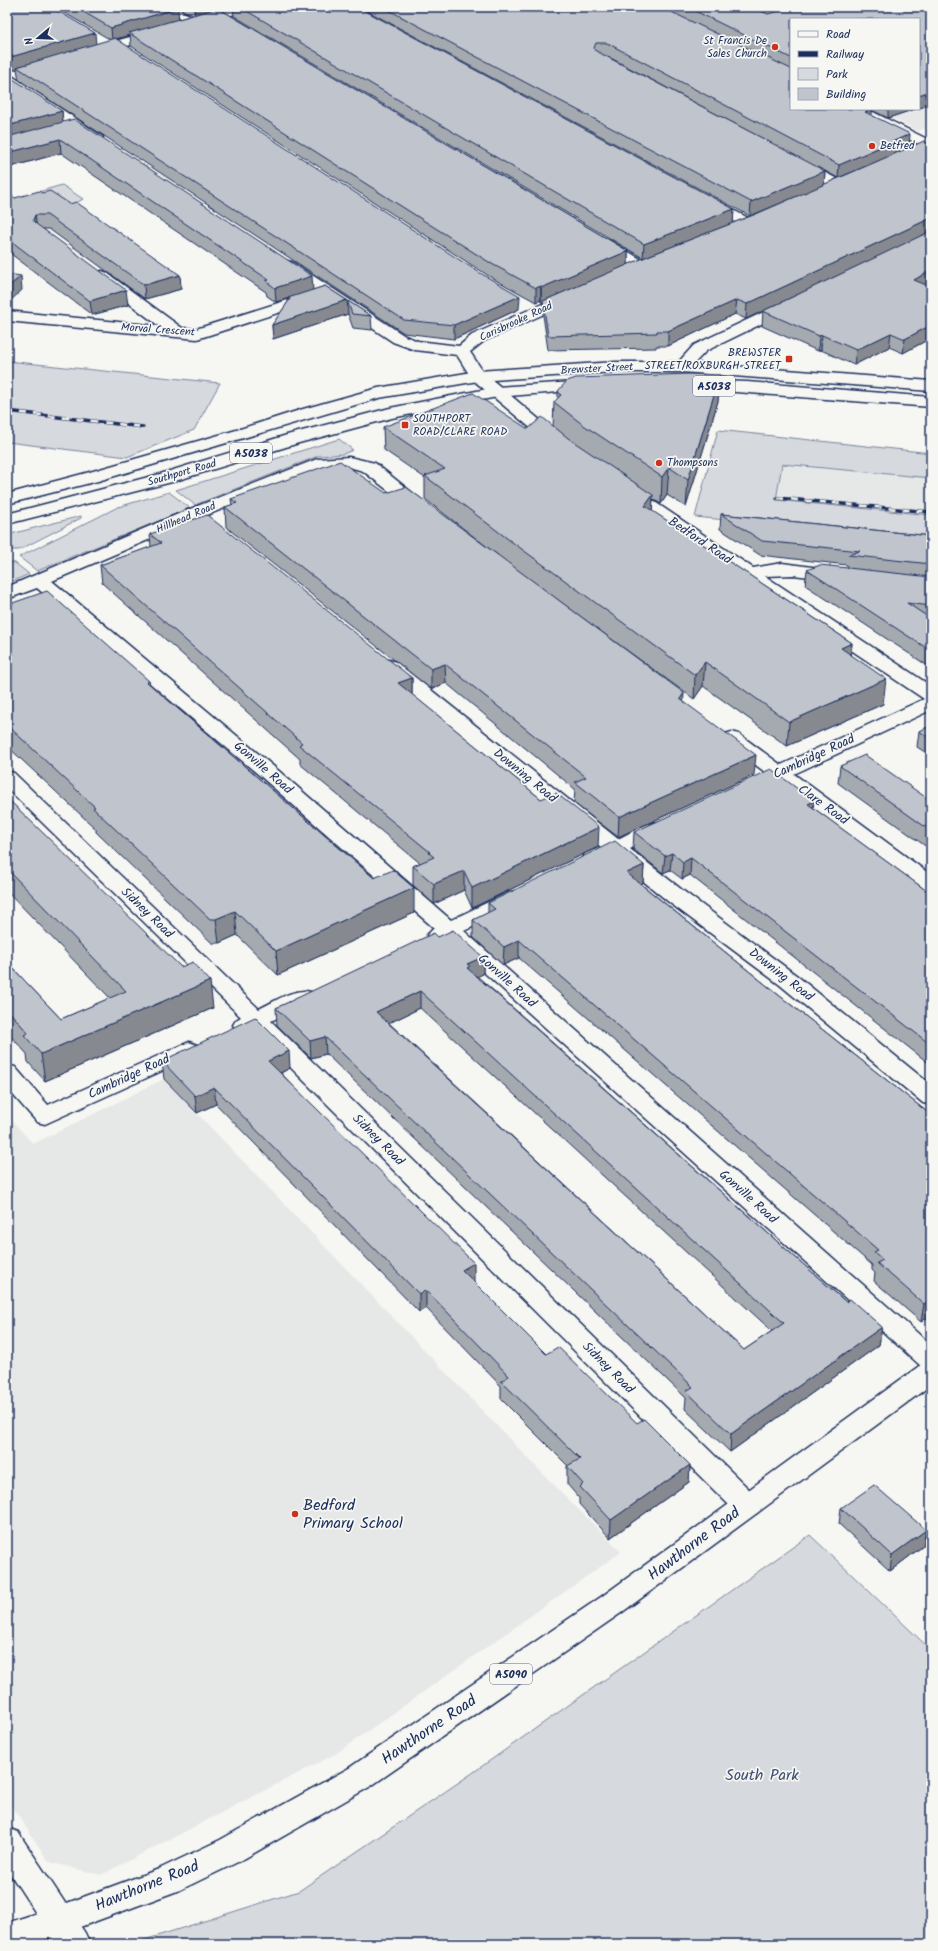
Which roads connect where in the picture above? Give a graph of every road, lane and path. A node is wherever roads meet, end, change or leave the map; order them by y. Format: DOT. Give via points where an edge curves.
graph roads {
  1 [pos="164,7"];
  2 [pos="244,7"];
  3 [pos="220,14"];
  4 [pos="194,22"];
  5 [pos="233,22"];
  6 [pos="98,39"];
  7 [pos="114,46"];
  8 [pos="131,52"];
  9 [pos="81,55"];
  10 [pos="22,72"];
  11 [pos="7,78"];
  12 [pos="859,110"];
  13 [pos="78,126"];
  14 [pos="64,130"];
  15 [pos="108,145"];
  16 [pos="930,145"];
  17 [pos="909,153"];
  18 [pos="790,158"];
  19 [pos="825,190"];
  20 [pos="696,195"];
  21 [pos="763,218"];
  22 [pos="749,224"];
  23 [pos="735,229"];
  24 [pos="593,237"];
  25 [pos="278,258"];
  26 [pos="656,261"];
  27 [pos="642,266"];
  28 [pos="93,270"];
  29 [pos="628,272"];
  30 [pos="586,290"];
  31 [pos="328,292"];
  32 [pos="804,298"];
  33 [pos="524,304"];
  34 [pos="537,311"];
  35 [pos="7,316"];
  36 [pos="180,334"];
  37 [pos="462,351"];
  38 [pos="682,367"];
  39 [pos="478,376"];
  40 [pos="606,385"];
  41 [pos="673,385"];
  42 [pos="931,386"];
  43 [pos="497,392"];
  44 [pos="931,402"];
  45 [pos="568,452"];
  46 [pos="614,483"];
  47 [pos="7,498"];
  48 [pos="196,513"];
  49 [pos="7,519"];
  50 [pos="437,519"];
  51 [pos="214,528"];
  52 [pos="751,574"];
  53 [pos="854,577"];
  54 [pos="39,580"];
  55 [pos="7,594"];
  56 [pos="377,656"];
  57 [pos="931,695"];
  58 [pos="931,703"];
  59 [pos="718,728"];
  60 [pos="779,773"];
  61 [pos="7,777"];
  62 [pos="750,786"];
  63 [pos="679,819"];
  64 [pos="615,848"];
  65 [pos="572,870"];
  66 [pos="931,885"];
  67 [pos="529,891"];
  68 [pos="450,930"];
  69 [pos="422,943"];
  70 [pos="320,989"];
  71 [pos="256,1019"];
  72 [pos="227,1032"];
  73 [pos="205,1042"];
  74 [pos="7,1073"];
  75 [pos="931,1097"];
  76 [pos="931,1360"];
  77 [pos="931,1371"];
  78 [pos="747,1505"];
  79 [pos="7,1842"];
  80 [pos="67,1932"];
  81 [pos="7,1938"];
  1 -- 4 [label="main road"];
  2 -- 3 [label="main road"];
  3 -- 4 [label="main road"];
  3 -- 5 [label="main road"];
  4 -- 7 [label="main road"];
  6 -- 7 [label="main road"];
  7 -- 8 [label="main road"];
  7 -- 9 [label="main road"];
  10 -- 11 [label="main road"];
  11 -- 13 [label="main road"];
  12 -- 16 [label="main road"];
  13 -- 14 [label="main road"];
  13 -- 15 [label="main road"];
  16 -- 17 [label="main road"];
  18 -- 19 [label="main road" via="845,182"];
  20 -- 22 [label="main road"];
  21 -- 22 [label="main road"];
  22 -- 23 [label="main road"];
  24 -- 27 [label="main road"];
  25 -- 31 [label="main road"];
  26 -- 27 [label="main road"];
  27 -- 29 [label="main road"];
  28 -- 36 [label="main road"];
  30 -- 34 [label="main road, Carisbrooke Road"];
  31 -- 36 [label="main road, Morval Crescent" via="197,334"];
  31 -- 37 [label="main road" via="399,339 415,345"];
  32 -- 38 [label="main road" via="700,348"];
  33 -- 34 [label="main road"];
  34 -- 37 [label="main road, Carisbrooke Road" via="478,338"];
  35 -- 36 [label="main road, Morval Crescent"];
  37 -- 39 [label="main road"];
  38 -- 39 [label="main road, Brewster Street / A5038" via="616,367"];
  38 -- 42 [label="main road, Brewster Street / A5038"];
  39 -- 43 [label="main road"];
  39 -- 47 [label="main road, Southport Road / A5038" via="378,393 92,477"];
  40 -- 43 [label="main road, Brewster Street / A5038"];
  41 -- 44 [label="main road, A5038" via="747,387"];
  43 -- 45 [label="main road"];
  43 -- 49 [label="main road, Southport Road / A5038" via="390,413 292,439 166,478"];
  46 -- 52 [label="main road, Bedford Road"];
  48 -- 50 [label="main road, Hillhead Road" via="323,463 349,462 369,467"];
  48 -- 51 [label="main road"];
  48 -- 54 [label="main road, Hillhead Road"];
  52 -- 53 [label="main road" via="778,569"];
  52 -- 57 [label="main road, Bedford Road"];
  54 -- 55 [label="main road, Hillhead Road"];
  54 -- 68 [label="main road, Gonville Road" via="181,696"];
  56 -- 64 [label="main road, Downing Road"];
  58 -- 60 [label="main road, Cambridge Road"];
  59 -- 60 [label="main road, Clare Road"];
  60 -- 62 [label="main road, Cambridge Road"];
  60 -- 66 [label="main road, Clare Road"];
  61 -- 71 [label="main road, Sidney Road"];
  63 -- 64 [label="main road"];
  64 -- 65 [label="main road"];
  64 -- 75 [label="main road, Downing Road" via="682,902 788,980"];
  67 -- 68 [label="main road"];
  68 -- 69 [label="main road"];
  68 -- 76 [label="main road, Gonville Road"];
  70 -- 71 [label="main road"];
  71 -- 72 [label="main road"];
  71 -- 78 [label="main road, Sidney Road"];
  73 -- 74 [label="main road, Cambridge Road" via="45,1116"];
  77 -- 78 [label="main road, Hawthorne Road / A5090"];
  78 -- 80 [label="main road, Hawthorne Road / A5090" via="611,1605 360,1777 230,1850"];
  79 -- 80 [label="main road"];
  80 -- 81 [label="main road, Hawthorne Road / A5090"];
}
